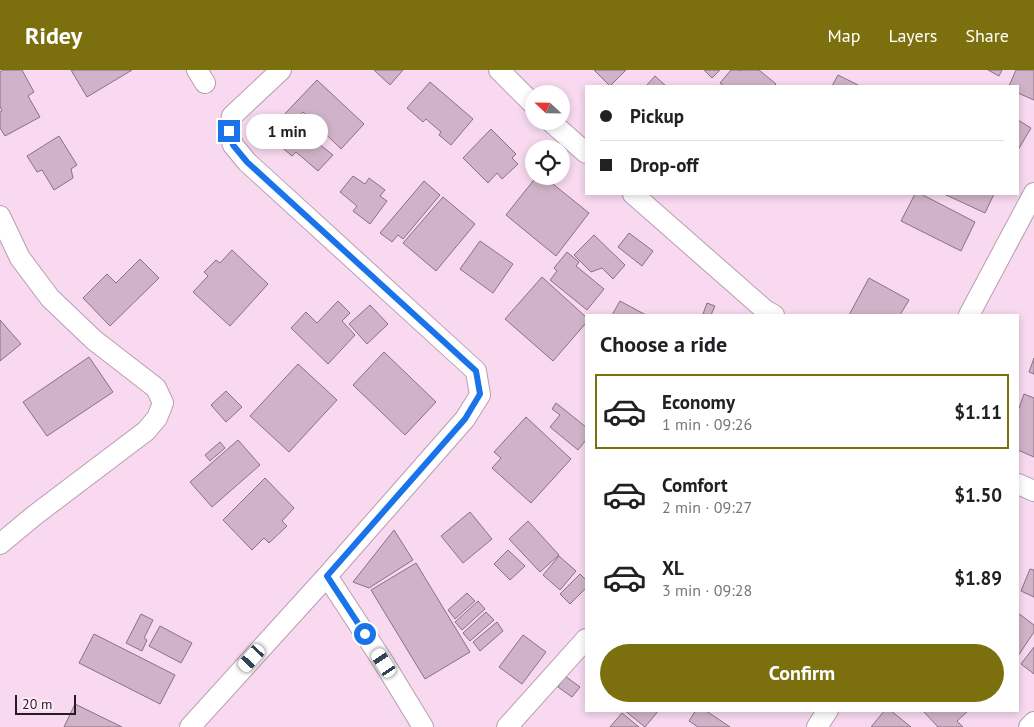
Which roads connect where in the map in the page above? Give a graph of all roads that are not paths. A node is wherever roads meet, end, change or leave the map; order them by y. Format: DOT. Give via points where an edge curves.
graph roads {
  1 [pos="282,70"];
  2 [pos="500,70"];
  3 [pos="525,96"];
  4 [pos="560,130"];
  5 [pos="585,152"];
  6 [pos="1034,193"];
  7 [pos="635,195"];
  8 [pos="0,216"];
  9 [pos="772,314"];
  10 [pos="970,314"];
  11 [pos="1019,484"];
  12 [pos="1034,492"];
  13 [pos="0,544"];
  14 [pos="327,576"];
  15 [pos="585,641"];
  16 [pos="827,712"];
  17 [pos="1034,722"];
  18 [pos="190,727"];
  19 [pos="423,727"];
  20 [pos="507,727"];
  21 [pos="817,727"];
  22 [pos="1029,727"];
  1 -- 14 [label="street" via="232,116 229,131 233,145 247,162 476,371 480,394 465,419"];
  2 -- 3 [label="street"];
  4 -- 5 [label="street"];
  6 -- 10 [label="street"];
  7 -- 9 [label="street"];
  8 -- 13 [label="street" via="20,258 50,298 94,340 156,388 163,404 146,431"];
  11 -- 12 [label="street"];
  14 -- 18 [label="street"];
  14 -- 19 [label="street"];
  15 -- 20 [label="street"];
  16 -- 21 [label="street"];
  17 -- 22 [label="street"];
}
